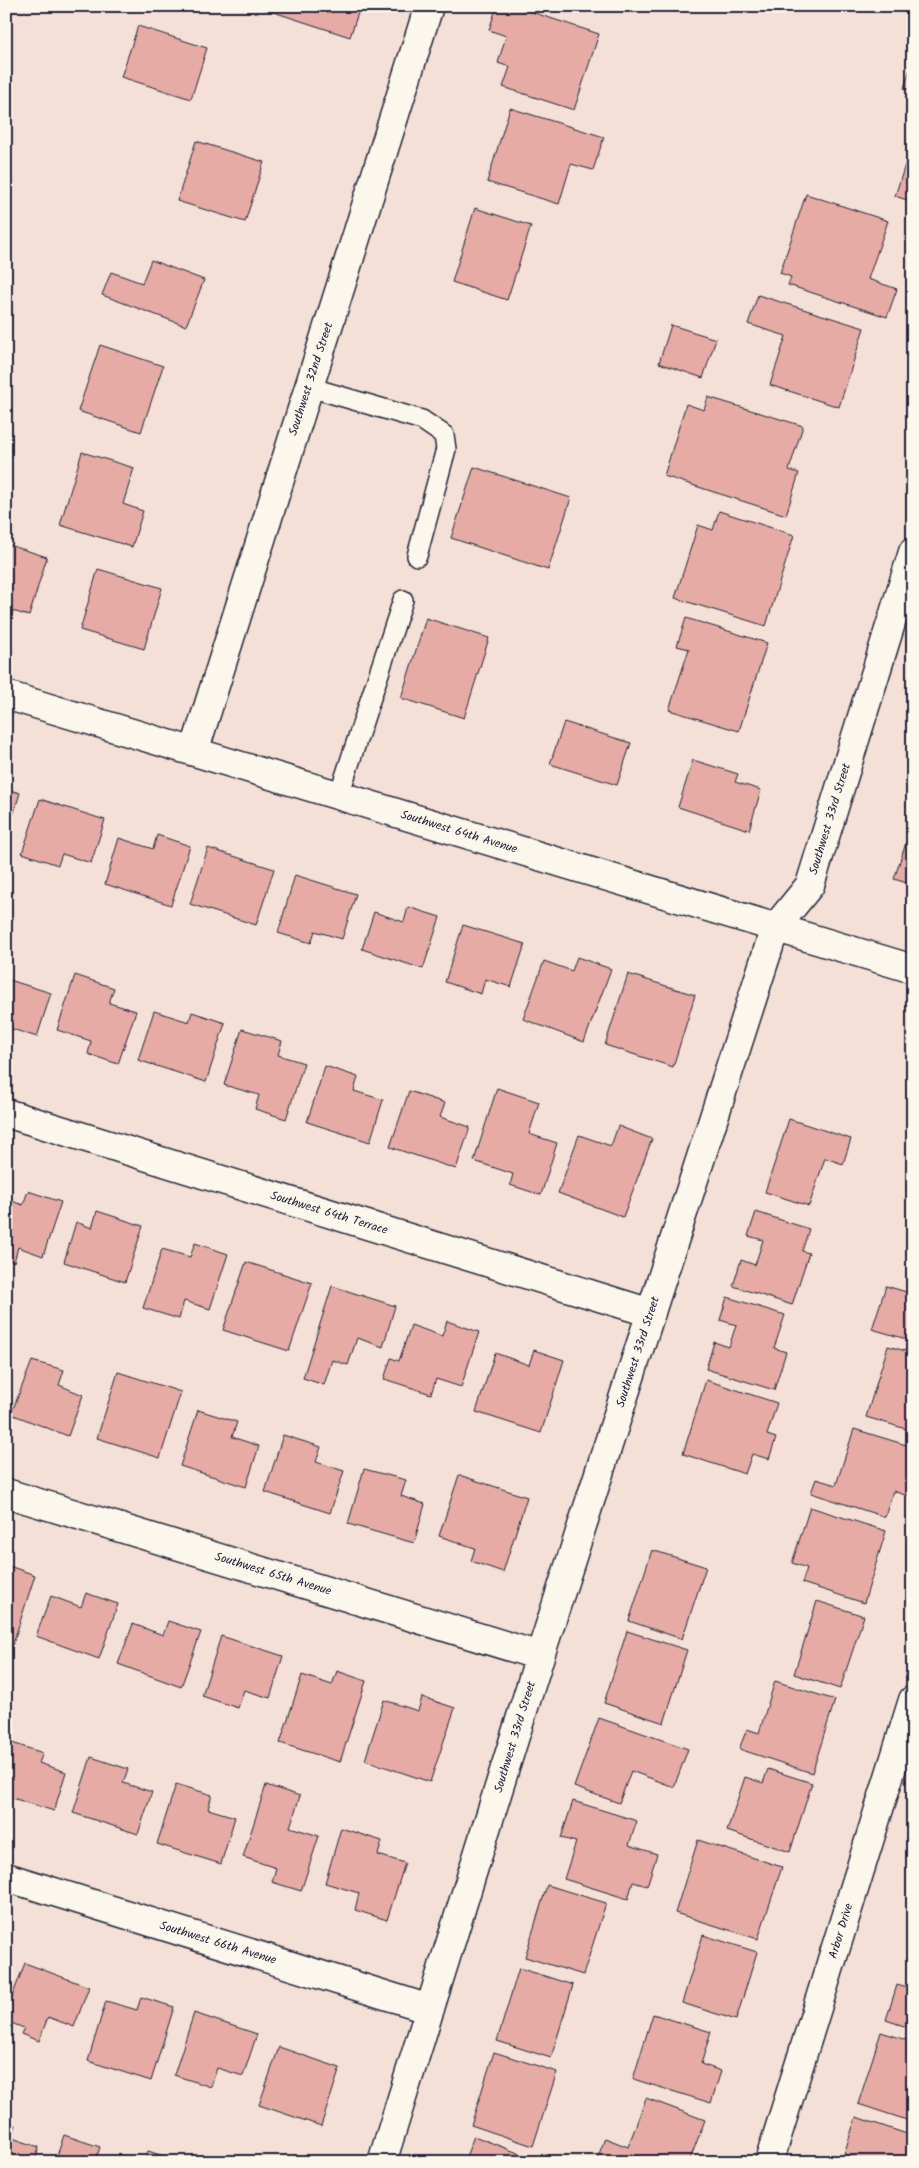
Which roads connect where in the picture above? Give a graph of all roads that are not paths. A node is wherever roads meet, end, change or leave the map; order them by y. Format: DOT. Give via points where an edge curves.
graph roads {
  1 [pos="429,6"];
  2 [pos="309,387"];
  3 [pos="913,552"];
  4 [pos="417,556"];
  5 [pos="403,600"];
  6 [pos="6,695"];
  7 [pos="194,752"];
  8 [pos="339,795"];
  9 [pos="775,928"];
  10 [pos="913,969"];
  11 [pos="6,1113"];
  12 [pos="651,1313"];
  13 [pos="6,1493"];
  14 [pos="540,1656"];
  15 [pos="913,1700"];
  16 [pos="6,1877"];
  17 [pos="430,2009"];
  18 [pos="382,2162"];
  19 [pos="769,2162"];
  1 -- 2 [label="street, Southwest 32nd Street"];
  2 -- 4 [label="lane" via="422,420 444,435 446,449"];
  2 -- 7 [label="street, Southwest 32nd Street"];
  3 -- 9 [label="street, Southwest 33rd Street" via="810,885"];
  5 -- 8 [label="lane"];
  6 -- 7 [label="street, Southwest 64th Avenue"];
  7 -- 8 [label="street, Southwest 64th Avenue"];
  8 -- 9 [label="street, Southwest 64th Avenue"];
  9 -- 10 [label="street, Southwest 64th Avenue"];
  9 -- 12 [label="street, Southwest 33rd Street"];
  11 -- 12 [label="street, Southwest 64th Terrace"];
  12 -- 14 [label="street, Southwest 33rd Street"];
  13 -- 14 [label="street, Southwest 65th Avenue"];
  14 -- 17 [label="street, Southwest 33rd Street"];
  15 -- 19 [label="street, Arbor Drive"];
  16 -- 17 [label="street, Southwest 66th Avenue"];
  17 -- 18 [label="street, Southwest 33rd Street"];
}
